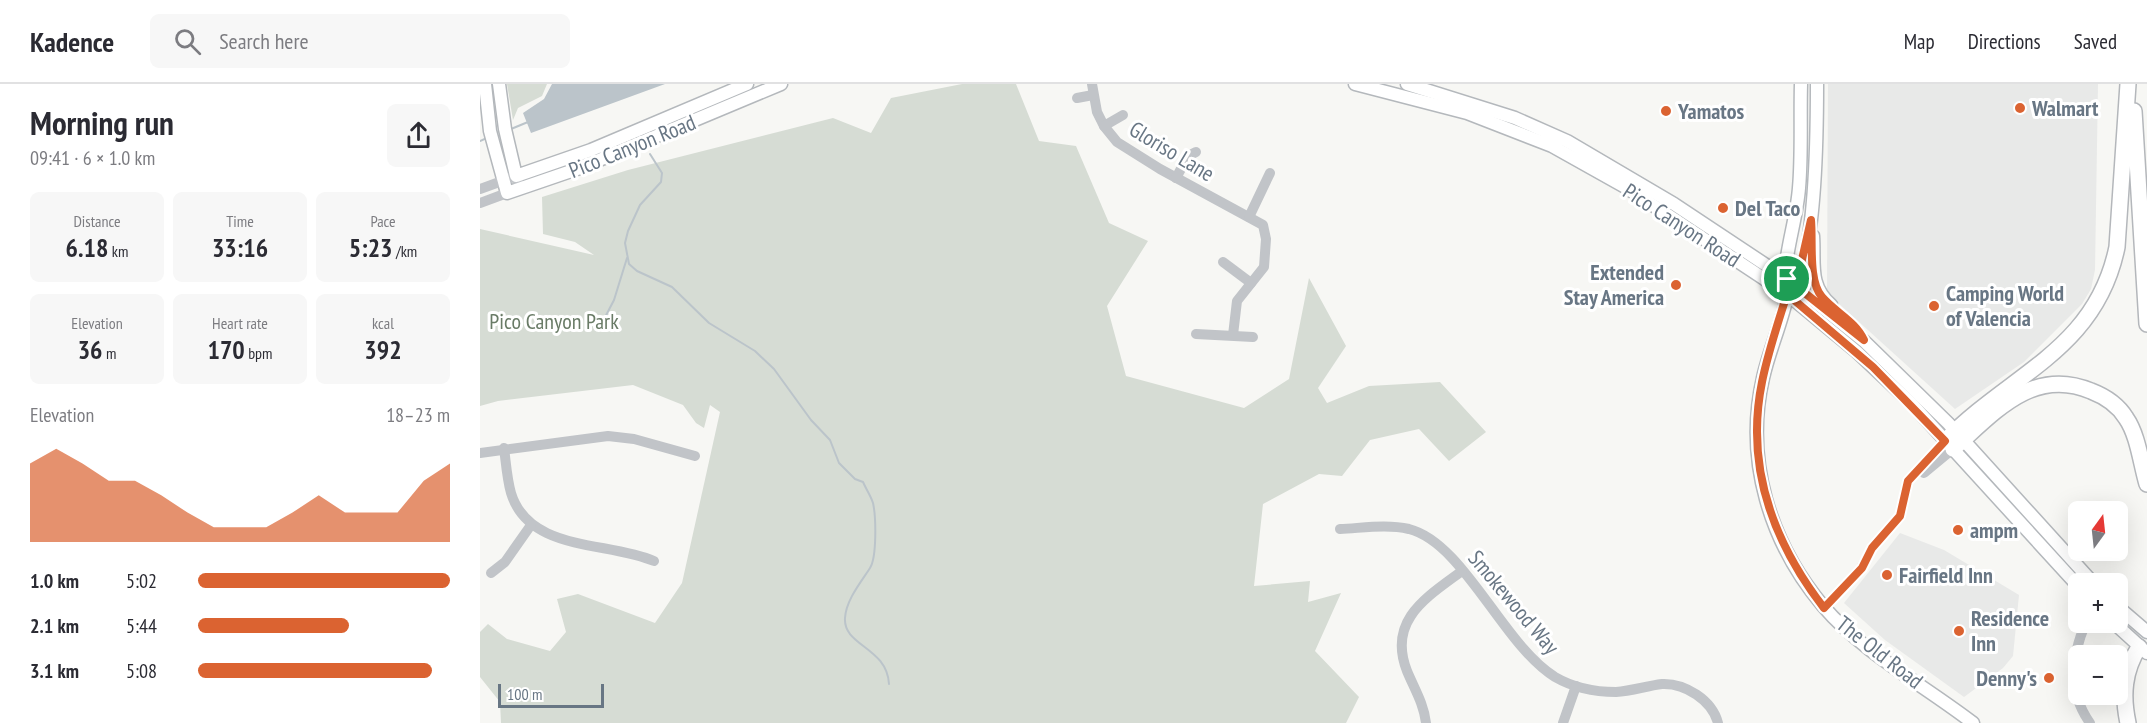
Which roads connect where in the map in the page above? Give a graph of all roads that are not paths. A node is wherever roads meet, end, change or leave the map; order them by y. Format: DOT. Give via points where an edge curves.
graph roads {
  1 [pos="485,84"];
  2 [pos="499,84"];
  3 [pos="747,84"];
  4 [pos="781,84"];
  5 [pos="1407,84"];
  6 [pos="1800,84"];
  7 [pos="1817,84"];
  8 [pos="2130,84"];
  9 [pos="1369,86"];
  10 [pos="1093,90"];
  11 [pos="1077,98"];
  12 [pos="1123,115"];
  13 [pos="1104,126"];
  14 [pos="1196,152"];
  15 [pos="1270,173"];
  16 [pos="1176,178"];
  17 [pos="518,182"];
  18 [pos="505,187"];
  19 [pos="480,189"];
  20 [pos="480,203"];
  21 [pos="1249,217"];
  22 [pos="1811,220"];
  23 [pos="1223,262"];
  24 [pos="1251,283"];
  25 [pos="1790,286"];
  26 [pos="2147,324"];
  27 [pos="1196,334"];
  28 [pos="1233,335"];
  29 [pos="1253,337"];
  30 [pos="1864,340"];
  31 [pos="1955,440"];
  32 [pos="504,448"];
  33 [pos="480,453"];
  34 [pos="694,456"];
  35 [pos="2147,484"];
  36 [pos="531,525"];
  37 [pos="1340,529"];
  38 [pos="654,561"];
  39 [pos="1462,571"];
  40 [pos="491,573"];
  41 [pos="2083,573"];
  42 [pos="2068,574"];
  43 [pos="1824,608"];
  44 [pos="2128,616"];
  45 [pos="2147,632"];
  46 [pos="2082,633"];
  47 [pos="2125,633"];
  48 [pos="2143,650"];
  49 [pos="1576,686"];
  50 [pos="1426,723"];
  51 [pos="1563,723"];
  52 [pos="1718,723"];
  53 [pos="1973,723"];
  54 [pos="2090,723"];
  55 [pos="2128,723"];
  1 -- 18 [label="main road" via="488,120"];
  2 -- 17 [label="main road"];
  3 -- 17 [label="main road, Pico Canyon Road"];
  4 -- 17 [label="main road, Pico Canyon Road" via="640,144"];
  5 -- 25 [label="main road, Pico Canyon Road" via="1515,118 1567,141 1630,176"];
  6 -- 25 [label="main road, The Old Road" via="1800,187 1786,264"];
  7 -- 22 [label="main road, The Old Road"];
  8 -- 26 [label="highway"];
  8 -- 31 [label="highway" via="2117,247 2112,272 2097,304 2059,349"];
  9 -- 25 [label="main road, Pico Canyon Road" via="1467,113 1552,146"];
  10 -- 11 [label="street"];
  10 -- 13 [label="street, Gloriso Lane"];
  12 -- 13 [label="street"];
  13 -- 16 [label="street, Gloriso Lane" via="1118,142"];
  14 -- 16 [label="street" via="1188,156"];
  15 -- 21 [label="street"];
  16 -- 21 [label="street, Gloriso Lane"];
  17 -- 18 [label="main road, Pico Canyon Road"];
  18 -- 19 [label="street, Pico Canyon Road"];
  18 -- 20 [label="street, Pico Canyon Road"];
  21 -- 24 [label="street, Gloriso Lane" via="1263,225 1266,239 1265,263"];
  22 -- 25 [label="main road, The Old Road"];
  22 -- 30 [label="main road" via="1817,290 1858,329"];
  23 -- 24 [label="street"];
  24 -- 28 [label="street" via="1237,300"];
  25 -- 30 [label="main road, Pico Canyon Road"];
  25 -- 31 [label="main road, Pico Canyon Road"];
  25 -- 43 [label="main road, The Old Road" via="1759,398 1759,466 1767,506 1782,544 1802,580"];
  27 -- 28 [label="street"];
  28 -- 29 [label="street"];
  30 -- 31 [label="main road, Pico Canyon Road"];
  31 -- 35 [label="highway" via="2021,392 2037,386 2073,384 2102,396 2127,419"];
  31 -- 41 [label="main road, Pico Canyon Road"];
  31 -- 42 [label="main road, Pico Canyon Road"];
  31 -- 43 [label="street" via="1914,483 1900,516 1872,548 1862,568"];
  32 -- 33 [label="street"];
  32 -- 34 [label="street" via="608,436"];
  32 -- 36 [label="street" via="512,495"];
  36 -- 38 [label="street" via="555,538 634,552"];
  36 -- 40 [label="street" via="505,562"];
  37 -- 39 [label="street, Smokewood Way" via="1396,527 1417,532 1440,546"];
  39 -- 49 [label="street, Smokewood Way" via="1535,662"];
  39 -- 50 [label="street" via="1422,602 1404,629 1404,661"];
  43 -- 53 [label="main road, The Old Road" via="1856,638"];
  44 -- 45 [label="main road"];
  46 -- 54 [label="street" via="2072,676 2076,698"];
  47 -- 48 [label="main road"];
  48 -- 55 [label="highway" via="2127,672 2124,689"];
  49 -- 51 [label="street"];
  49 -- 52 [label="street, Smokewood Way" via="1618,692 1674,685 1702,699"];
}
